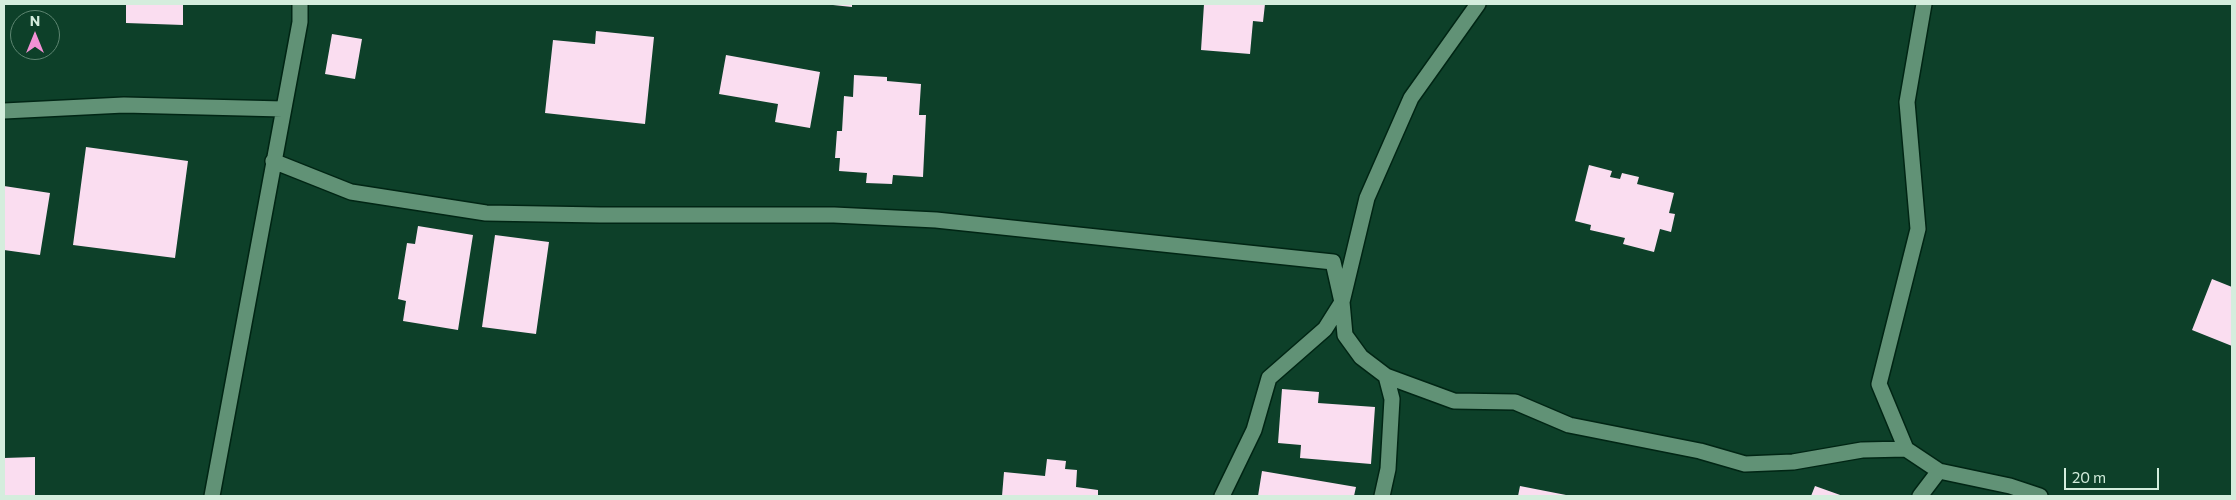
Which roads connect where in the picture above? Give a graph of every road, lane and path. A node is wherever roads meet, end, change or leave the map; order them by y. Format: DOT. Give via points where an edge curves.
graph roads {
  1 [pos="300,4"];
  2 [pos="1478,4"];
  3 [pos="1924,4"];
  4 [pos="283,109"];
  5 [pos="4,111"];
  6 [pos="273,161"];
  7 [pos="1342,302"];
  8 [pos="1386,376"];
  9 [pos="1906,449"];
  10 [pos="1939,471"];
  11 [pos="212,496"];
  12 [pos="1222,496"];
  13 [pos="1382,496"];
  14 [pos="1920,496"];
  15 [pos="2040,496"];
  1 -- 4 [label="street" via="300,22"];
  2 -- 7 [label="street" via="1411,98 1367,198"];
  3 -- 9 [label="street" via="1907,102 1918,229 1879,384"];
  4 -- 5 [label="street" via="124,106"];
  4 -- 6 [label="street"];
  6 -- 7 [label="street" via="352,192 486,213 834,215 936,220 1334,262"];
  6 -- 11 [label="street"];
  7 -- 8 [label="street" via="1345,335 1362,357"];
  7 -- 12 [label="street" via="1325,329 1269,378 1254,430"];
  8 -- 9 [label="street" via="1454,401 1514,402 1570,425 1700,451 1745,464 1792,462 1862,450"];
  8 -- 13 [label="street" via="1392,399 1388,469"];
  9 -- 10 [label="street"];
  10 -- 14 [label="street"];
  10 -- 15 [label="street"];
}
